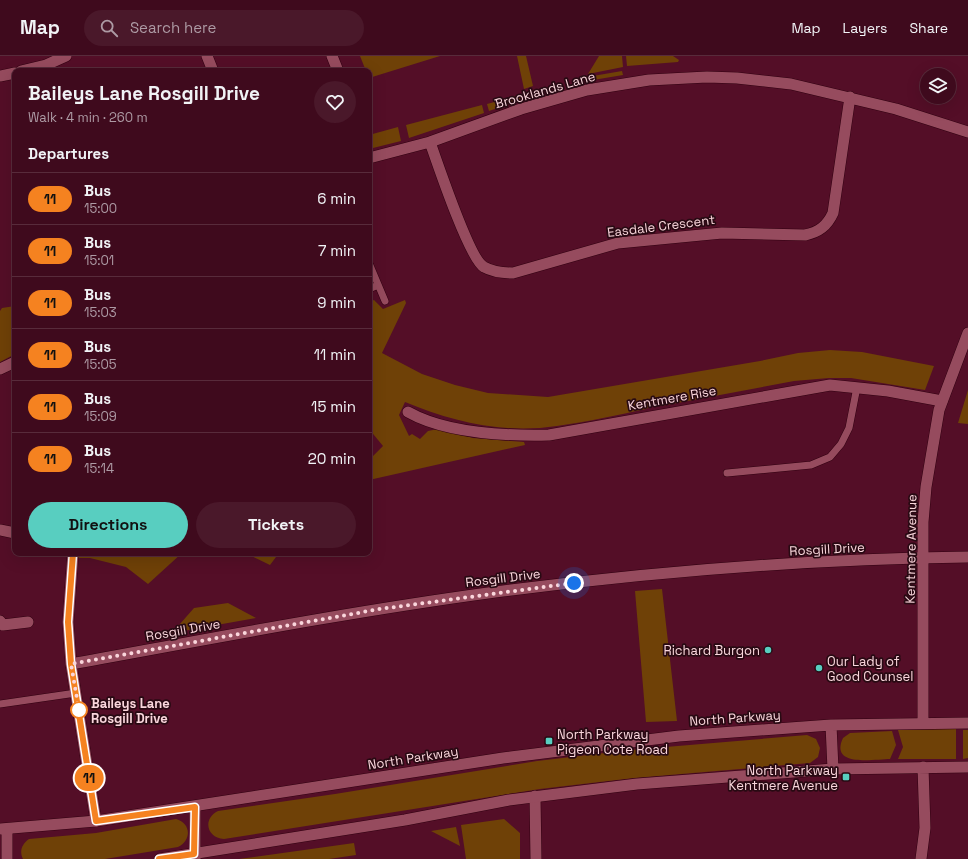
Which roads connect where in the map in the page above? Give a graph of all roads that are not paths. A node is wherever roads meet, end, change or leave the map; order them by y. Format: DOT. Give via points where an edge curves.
graph roads {
  1 [pos="66,56"];
  2 [pos="207,56"];
  3 [pos="332,56"];
  4 [pos="32,68"];
  5 [pos="211,68"];
  6 [pos="337,68"];
  7 [pos="12,73"];
  8 [pos="0,76"];
  9 [pos="850,97"];
  10 [pos="968,132"];
  11 [pos="430,142"];
  12 [pos="372,157"];
  13 [pos="372,270"];
  14 [pos="378,285"];
  15 [pos="372,288"];
  16 [pos="385,301"];
  17 [pos="968,333"];
  18 [pos="12,363"];
  19 [pos="0,369"];
  20 [pos="857,387"];
  21 [pos="942,401"];
  22 [pos="408,412"];
  23 [pos="726,473"];
  24 [pos="0,530"];
  25 [pos="12,532"];
  26 [pos="73,556"];
  27 [pos="968,557"];
  28 [pos="923,558"];
  29 [pos="28,622"];
  30 [pos="1,626"];
  31 [pos="71,664"];
  32 [pos="76,693"];
  33 [pos="0,704"];
  34 [pos="923,723"];
  35 [pos="968,723"];
  36 [pos="831,726"];
  37 [pos="923,767"];
  38 [pos="968,767"];
  39 [pos="833,769"];
  40 [pos="535,796"];
  41 [pos="195,807"];
  42 [pos="96,821"];
  43 [pos="3,829"];
  44 [pos="194,856"];
  45 [pos="7,859"];
  46 [pos="160,859"];
  47 [pos="536,859"];
  48 [pos="921,859"];
  1 -- 4 [label="street"];
  2 -- 5 [label="street"];
  3 -- 6 [label="street"];
  7 -- 8 [label="street"];
  9 -- 10 [label="street, Brooklands Lane"];
  9 -- 11 [label="street, Brooklands Lane" via="790,84 737,78 649,80 587,90 521,109"];
  9 -- 11 [label="street, Easdale Crescent" via="832,213 826,225 814,233 805,236 722,233 618,244 513,273 497,272 482,267 471,248"];
  11 -- 12 [label="street, Brooklands Lane"];
  13 -- 14 [label="lane"];
  14 -- 15 [label="lane"];
  14 -- 16 [label="lane"];
  17 -- 21 [label="street, Kentmere Avenue"];
  18 -- 19 [label="street"];
  20 -- 21 [label="street, Kentmere Rise"];
  20 -- 22 [label="street, Kentmere Rise" via="830,385 549,435 503,436 423,420"];
  20 -- 23 [label="lane" via="849,428 841,444 830,457 811,466"];
  21 -- 28 [label="street, Kentmere Avenue" via="926,487"];
  24 -- 25 [label="street"];
  26 -- 31 [label="street" via="68,622"];
  27 -- 28 [label="street, Rosgill Drive"];
  28 -- 31 [label="street, Rosgill Drive" via="697,570 487,593 380,609"];
  28 -- 34 [label="street, Kentmere Avenue"];
  29 -- 30 [label="street"];
  31 -- 32 [label="street"];
  32 -- 33 [label="lane"];
  32 -- 42 [label="street"];
  34 -- 35 [label="street, North Parkway"];
  34 -- 36 [label="street, North Parkway"];
  36 -- 39 [label="street"];
  36 -- 41 [label="street, North Parkway" via="679,736 528,754"];
  37 -- 38 [label="street"];
  37 -- 39 [label="street"];
  37 -- 48 [label="street" via="925,828"];
  39 -- 40 [label="street" via="637,784"];
  40 -- 44 [label="street"];
  40 -- 47 [label="street"];
  41 -- 42 [label="street, North Parkway"];
  41 -- 44 [label="street"];
  42 -- 43 [label="street, North Parkway"];
  43 -- 45 [label="street"];
  44 -- 46 [label="street"];
}
